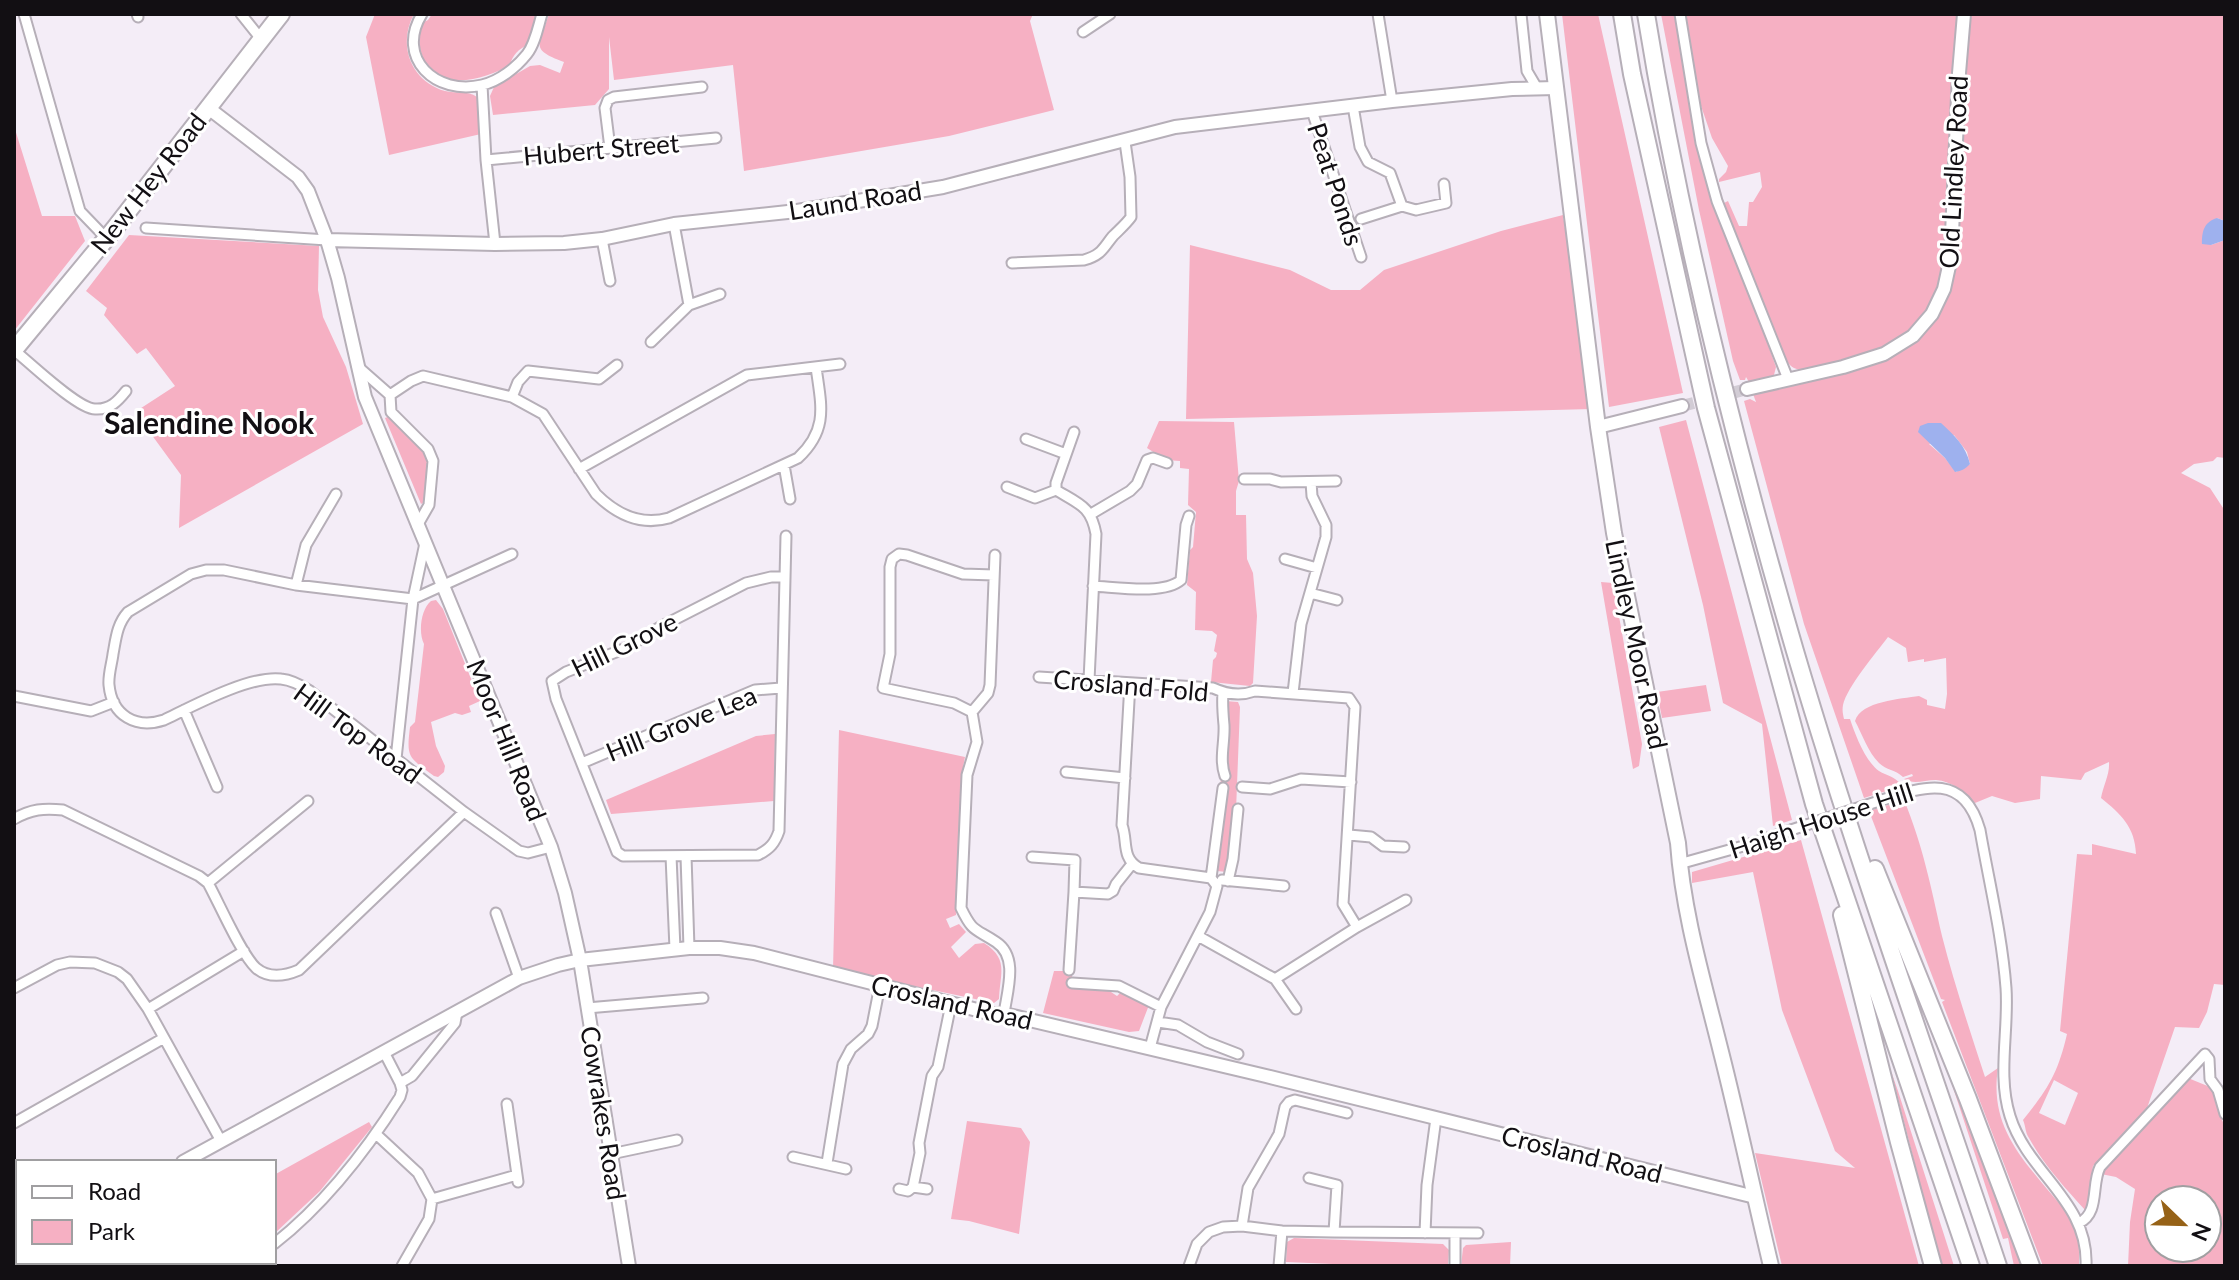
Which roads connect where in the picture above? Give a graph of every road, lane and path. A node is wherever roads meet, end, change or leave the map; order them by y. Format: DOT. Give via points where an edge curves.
graph roads {
  1 [pos="24,14"];
  2 [pos="241,14"];
  3 [pos="281,14"];
  4 [pos="422,14"];
  5 [pos="542,14"];
  6 [pos="1110,14"];
  7 [pos="1378,14"];
  8 [pos="1521,14"];
  9 [pos="1547,14"];
  10 [pos="1622,14"];
  11 [pos="1646,14"];
  12 [pos="1680,14"];
  13 [pos="1964,14"];
  14 [pos="1083,32"];
  15 [pos="261,39"];
  16 [pos="482,85"];
  17 [pos="702,87"];
  18 [pos="1537,88"];
  19 [pos="1556,88"];
  20 [pos="1392,101"];
  21 [pos="1353,106"];
  22 [pos="207,107"];
  23 [pos="1312,111"];
  24 [pos="716,138"];
  25 [pos="1125,142"];
  26 [pos="610,148"];
  27 [pos="486,160"];
  28 [pos="1444,184"];
  29 [pos="1402,206"];
  30 [pos="1361,219"];
  31 [pos="674,224"];
  32 [pos="146,228"];
  33 [pos="106,238"];
  34 [pos="602,239"];
  35 [pos="327,240"];
  36 [pos="495,244"];
  37 [pos="1361,257"];
  38 [pos="1012,263"];
  39 [pos="610,281"];
  40 [pos="720,294"];
  41 [pos="689,305"];
  42 [pos="651,342"];
  43 [pos="14,350"];
  44 [pos="840,364"];
  45 [pos="617,365"];
  46 [pos="357,366"];
  47 [pos="816,367"];
  48 [pos="1788,379"];
  49 [pos="1747,389"];
  50 [pos="126,391"];
  51 [pos="390,395"];
  52 [pos="512,397"];
  53 [pos="1682,406"];
  54 [pos="1598,427"];
  55 [pos="1074,432"];
  56 [pos="1026,439"];
  57 [pos="1066,454"];
  58 [pos="1167,463"];
  59 [pos="784,465"];
  60 [pos="579,469"];
  61 [pos="1244,479"];
  62 [pos="1336,481"];
  63 [pos="1311,482"];
  64 [pos="1007,487"];
  65 [pos="1056,490"];
  66 [pos="336,494"];
  67 [pos="790,499"];
  68 [pos="1091,514"];
  69 [pos="1189,516"];
  70 [pos="417,526"];
  71 [pos="786,536"];
  72 [pos="425,543"];
  73 [pos="512,554"];
  74 [pos="995,555"];
  75 [pos="1285,559"];
  76 [pos="1317,568"];
  77 [pos="994,575"];
  78 [pos="785,577"];
  79 [pos="442,584"];
  80 [pos="296,585"];
  81 [pos="1093,586"];
  82 [pos="1310,593"];
  83 [pos="413,599"];
  84 [pos="1337,600"];
  85 [pos="1039,677"];
  86 [pos="1089,680"];
  87 [pos="1130,683"];
  88 [pos="781,688"];
  89 [pos="1223,693"];
  90 [pos="1293,693"];
  91 [pos="14,696"];
  92 [pos="114,702"];
  93 [pos="184,710"];
  94 [pos="972,712"];
  95 [pos="396,759"];
  96 [pos="582,763"];
  97 [pos="1066,772"];
  98 [pos="1833,772"];
  99 [pos="1225,776"];
  100 [pos="1125,778"];
  101 [pos="1351,782"];
  102 [pos="217,787"];
  103 [pos="1242,787"];
  104 [pos="1223,788"];
  105 [pos="308,801"];
  106 [pos="1814,804"];
  107 [pos="1238,809"];
  108 [pos="464,812"];
  109 [pos="14,819"];
  110 [pos="1349,835"];
  111 [pos="551,847"];
  112 [pos="1404,847"];
  113 [pos="671,856"];
  114 [pos="686,856"];
  115 [pos="1032,857"];
  116 [pos="1132,864"];
  117 [pos="1679,864"];
  118 [pos="1213,880"];
  119 [pos="1228,881"];
  120 [pos="208,883"];
  121 [pos="1284,886"];
  122 [pos="1074,892"];
  123 [pos="1406,900"];
  124 [pos="496,913"];
  125 [pos="1357,927"];
  126 [pos="1198,936"];
  127 [pos="689,948"];
  128 [pos="675,949"];
  129 [pos="244,951"];
  130 [pos="580,960"];
  131 [pos="1069,970"];
  132 [pos="519,978"];
  133 [pos="1275,979"];
  134 [pos="1072,983"];
  135 [pos="880,985"];
  136 [pos="14,988"];
  137 [pos="703,998"];
  138 [pos="951,1004"];
  139 [pos="1161,1007"];
  140 [pos="587,1008"];
  141 [pos="148,1009"];
  142 [pos="1296,1009"];
  143 [pos="457,1012"];
  144 [pos="1004,1014"];
  145 [pos="1158,1022"];
  146 [pos="164,1038"];
  147 [pos="1150,1048"];
  148 [pos="384,1052"];
  149 [pos="1238,1054"];
  150 [pos="400,1083"];
  151 [pos="507,1104"];
  152 [pos="1347,1113"];
  153 [pos="2225,1114"];
  154 [pos="1436,1118"];
  155 [pos="14,1123"];
  156 [pos="376,1134"];
  157 [pos="677,1140"];
  158 [pos="221,1141"];
  159 [pos="611,1154"];
  160 [pos="793,1157"];
  161 [pos="187,1160"];
  162 [pos="827,1163"];
  163 [pos="846,1169"];
  164 [pos="1309,1178"];
  165 [pos="913,1187"];
  166 [pos="899,1189"];
  167 [pos="927,1189"];
  168 [pos="1755,1197"];
  169 [pos="432,1199"];
  170 [pos="2079,1223"];
  171 [pos="1242,1226"];
  172 [pos="1282,1231"];
  173 [pos="1334,1232"];
  174 [pos="1425,1233"];
  175 [pos="1478,1233"];
  176 [pos="1455,1234"];
  177 [pos="276,1242"];
  178 [pos="402,1266"];
  179 [pos="629,1266"];
  180 [pos="1189,1266"];
  181 [pos="1279,1266"];
  182 [pos="1455,1266"];
  183 [pos="1771,1266"];
  184 [pos="1933,1266"];
  185 [pos="1971,1266"];
  186 [pos="1998,1266"];
  187 [pos="2031,1266"];
  188 [pos="2086,1266"];
  1 -- 33 [label="street" via="80,211"];
  2 -- 15 [label="street"];
  3 -- 15 [label="highway, New Hey Road"];
  4 -- 16 [label="street" via="413,37 418,63 426,73 451,85"];
  5 -- 16 [label="street" via="530,51 510,71"];
  6 -- 14 [label="street"];
  7 -- 20 [label="street"];
  8 -- 18 [label="street" via="1527,71"];
  9 -- 19 [label="main road, Lindley Moor Road"];
  10 -- 106 [label="highway" via="1706,408"];
  11 -- 98 [label="highway" via="1733,422"];
  12 -- 48 [label="street" via="1701,143 1717,201"];
  13 -- 48 [label="street, Old Lindley Road" via="1951,257 1938,303 1923,326 1895,349"];
  15 -- 22 [label="highway, New Hey Road"];
  16 -- 27 [label="street"];
  17 -- 26 [label="street" via="608,100"];
  18 -- 19 [label="street, Laund Road"];
  18 -- 20 [label="street, Laund Road"];
  19 -- 54 [label="main road, Lindley Moor Road"];
  20 -- 21 [label="street, Laund Road"];
  21 -- 23 [label="street, Laund Road"];
  21 -- 29 [label="street" via="1360,147 1368,162 1390,173"];
  22 -- 33 [label="highway, New Hey Road"];
  22 -- 35 [label="street, Moor Hill Road" via="298,177"];
  23 -- 25 [label="street, Laund Road" via="1175,127"];
  23 -- 37 [label="street, Peat Ponds"];
  24 -- 26 [label="street, Hubert Street"];
  25 -- 31 [label="street, Laund Road" via="943,187"];
  25 -- 38 [label="street" via="1131,217 1107,247 1084,260"];
  26 -- 27 [label="street, Hubert Street"];
  27 -- 36 [label="street"];
  28 -- 29 [label="street" via="1446,203 1416,210"];
  29 -- 30 [label="street"];
  31 -- 34 [label="street, Laund Road"];
  31 -- 41 [label="street"];
  32 -- 35 [label="street, Laund Road"];
  33 -- 43 [label="highway, New Hey Road"];
  34 -- 36 [label="street, Laund Road"];
  34 -- 39 [label="street"];
  35 -- 36 [label="street, Laund Road"];
  35 -- 46 [label="street, Moor Hill Road"];
  40 -- 41 [label="street"];
  41 -- 42 [label="street"];
  43 -- 50 [label="street" via="93,410 115,404"];
  44 -- 47 [label="street"];
  45 -- 52 [label="street" via="599,379 528,371"];
  46 -- 51 [label="street"];
  46 -- 70 [label="street, Moor Hill Road"];
  47 -- 59 [label="street" via="821,408 817,434 811,446"];
  47 -- 60 [label="street" via="747,375"];
  48 -- 49 [label="street, Old Lindley Road"];
  51 -- 52 [label="street" via="423,376"];
  51 -- 70 [label="street" via="391,412 428,449 433,461 429,505"];
  52 -- 60 [label="street" via="543,414"];
  53 -- 54 [label="street"];
  54 -- 117 [label="main road, Lindley Moor Road"];
  55 -- 57 [label="street"];
  56 -- 57 [label="street"];
  57 -- 65 [label="street"];
  58 -- 68 [label="street" via="1147,460 1130,491"];
  59 -- 60 [label="street" via="658,521 618,513"];
  59 -- 67 [label="street"];
  61 -- 63 [label="street"];
  62 -- 63 [label="street"];
  63 -- 76 [label="street" via="1326,525"];
  64 -- 65 [label="street" via="1035,498"];
  65 -- 68 [label="street"];
  66 -- 80 [label="street" via="306,545"];
  68 -- 81 [label="street" via="1096,534"];
  69 -- 81 [label="street" via="1181,580 1173,587"];
  70 -- 72 [label="street, Moor Hill Road"];
  71 -- 78 [label="street, Hill Grove"];
  72 -- 79 [label="street, Moor Hill Road"];
  72 -- 83 [label="street"];
  73 -- 79 [label="street"];
  74 -- 77 [label="street"];
  75 -- 76 [label="street"];
  76 -- 82 [label="street"];
  77 -- 94 [label="street" via="990,685"];
  77 -- 94 [label="street" via="963,574 899,554 890,567 890,654 883,688 954,703"];
  78 -- 88 [label="street, Hill Grove"];
  78 -- 96 [label="street, Hill Grove" via="746,583 552,681"];
  79 -- 83 [label="street"];
  79 -- 111 [label="street, Moor Hill Road"];
  80 -- 83 [label="street"];
  80 -- 92 [label="street" via="206,570 128,612 115,642 109,685"];
  81 -- 86 [label="street"];
  82 -- 84 [label="street"];
  82 -- 90 [label="street"];
  83 -- 95 [label="street"];
  85 -- 86 [label="street, Crosland Fold"];
  86 -- 87 [label="street, Crosland Fold"];
  87 -- 89 [label="street, Crosland Fold"];
  87 -- 100 [label="street"];
  88 -- 96 [label="street, Hill Grove Lea" via="755,690"];
  88 -- 114 [label="street, Hill Grove" via="775,842 758,855"];
  89 -- 90 [label="street, Crosland Fold"];
  89 -- 99 [label="street, Crosland Fold"];
  90 -- 101 [label="street, Crosland Fold" via="1349,698 1355,707"];
  91 -- 92 [label="street" via="91,711"];
  92 -- 93 [label="street, Hill Top Road" via="132,722 142,724"];
  93 -- 95 [label="street, Hill Top Road" via="249,682 282,679 310,691"];
  93 -- 102 [label="street"];
  94 -- 144 [label="street" via="977,742 967,775 961,908 970,926 1007,954"];
  95 -- 108 [label="street, Hill Top Road"];
  96 -- 113 [label="street, Hill Grove" via="617,852 630,857"];
  97 -- 100 [label="street"];
  98 -- 186 [label="highway"];
  98 -- 187 [label="highway" via="1896,918"];
  100 -- 116 [label="street" via="1122,825 1126,857"];
  101 -- 103 [label="street" via="1301,779 1270,789"];
  101 -- 110 [label="street, Crosland Fold"];
  104 -- 118 [label="street"];
  105 -- 120 [label="street"];
  106 -- 184 [label="highway"];
  106 -- 185 [label="highway"];
  107 -- 119 [label="street"];
  108 -- 111 [label="street, Hill Top Road" via="519,851"];
  108 -- 129 [label="street" via="299,970 271,975 257,969"];
  109 -- 120 [label="street" via="45,808 63,810"];
  110 -- 112 [label="street"];
  110 -- 125 [label="street, Crosland Fold" via="1343,904"];
  111 -- 130 [label="street, Moor Hill Road"];
  113 -- 114 [label="street, Hill Grove"];
  113 -- 128 [label="street"];
  114 -- 127 [label="street"];
  115 -- 122 [label="street" via="1075,860"];
  116 -- 118 [label="street"];
  116 -- 122 [label="street" via="1108,894"];
  117 -- 168 [label="main road, Lindley Moor Road"];
  117 -- 170 [label="street, Haigh House Hill, bridge" via="1917,788 1957,795 1975,815 1980,830 2005,974 2004,1088 2009,1112 2025,1150"];
  118 -- 119 [label="street"];
  118 -- 126 [label="street" via="1216,892"];
  119 -- 121 [label="street"];
  120 -- 129 [label="street"];
  122 -- 131 [label="street"];
  123 -- 125 [label="street"];
  124 -- 132 [label="street"];
  125 -- 133 [label="street"];
  126 -- 133 [label="street"];
  126 -- 139 [label="street"];
  127 -- 128 [label="street, Crosland Road"];
  127 -- 135 [label="street, Crosland Road" via="754,953"];
  128 -- 130 [label="street, Crosland Road"];
  129 -- 141 [label="street"];
  130 -- 132 [label="street, Crosland Road"];
  130 -- 140 [label="street, Cowrakes Road"];
  132 -- 143 [label="street, Crosland Road"];
  133 -- 142 [label="street"];
  134 -- 139 [label="street" via="1119,986"];
  135 -- 138 [label="street, Crosland Road"];
  135 -- 162 [label="street" via="872,1026 843,1064"];
  136 -- 141 [label="street" via="57,965 95,963 127,979"];
  137 -- 140 [label="street"];
  138 -- 144 [label="street, Crosland Road"];
  138 -- 165 [label="street"];
  139 -- 145 [label="street"];
  140 -- 159 [label="street, Cowrakes Road"];
  141 -- 146 [label="street"];
  143 -- 148 [label="street, Crosland Road"];
  143 -- 150 [label="street" via="455,1023 412,1076"];
  144 -- 147 [label="street, Crosland Road"];
  145 -- 147 [label="street"];
  145 -- 149 [label="street" via="1178,1025"];
  146 -- 155 [label="street"];
  146 -- 158 [label="street"];
  147 -- 154 [label="street, Crosland Road"];
  148 -- 150 [label="street"];
  148 -- 158 [label="street, Crosland Road"];
  150 -- 156 [label="street" via="400,1097"];
  151 -- 169 [label="street" via="518,1178"];
  152 -- 171 [label="street" via="1289,1102 1279,1134 1248,1188"];
  153 -- 170 [label="street" via="2205,1054 2100,1167 2091,1212"];
  154 -- 168 [label="street, Crosland Road"];
  154 -- 174 [label="street"];
  156 -- 169 [label="street" via="418,1173"];
  156 -- 177 [label="street" via="321,1202"];
  157 -- 159 [label="street"];
  158 -- 161 [label="street, Crosland Road"];
  159 -- 179 [label="street, Cowrakes Road"];
  160 -- 162 [label="street"];
  162 -- 163 [label="street"];
  164 -- 173 [label="street" via="1337,1185"];
  165 -- 166 [label="street"];
  165 -- 167 [label="street"];
  168 -- 183 [label="main road, Lindley Moor Road"];
  169 -- 178 [label="street" via="429,1219"];
  170 -- 188 [label="street, Haigh House Hill"];
  171 -- 172 [label="street"];
  171 -- 180 [label="street" via="1209,1232 1197,1244"];
  172 -- 173 [label="street"];
  172 -- 181 [label="street"];
  173 -- 174 [label="street"];
  174 -- 176 [label="street"];
  175 -- 176 [label="street"];
  176 -- 182 [label="street"];
}
